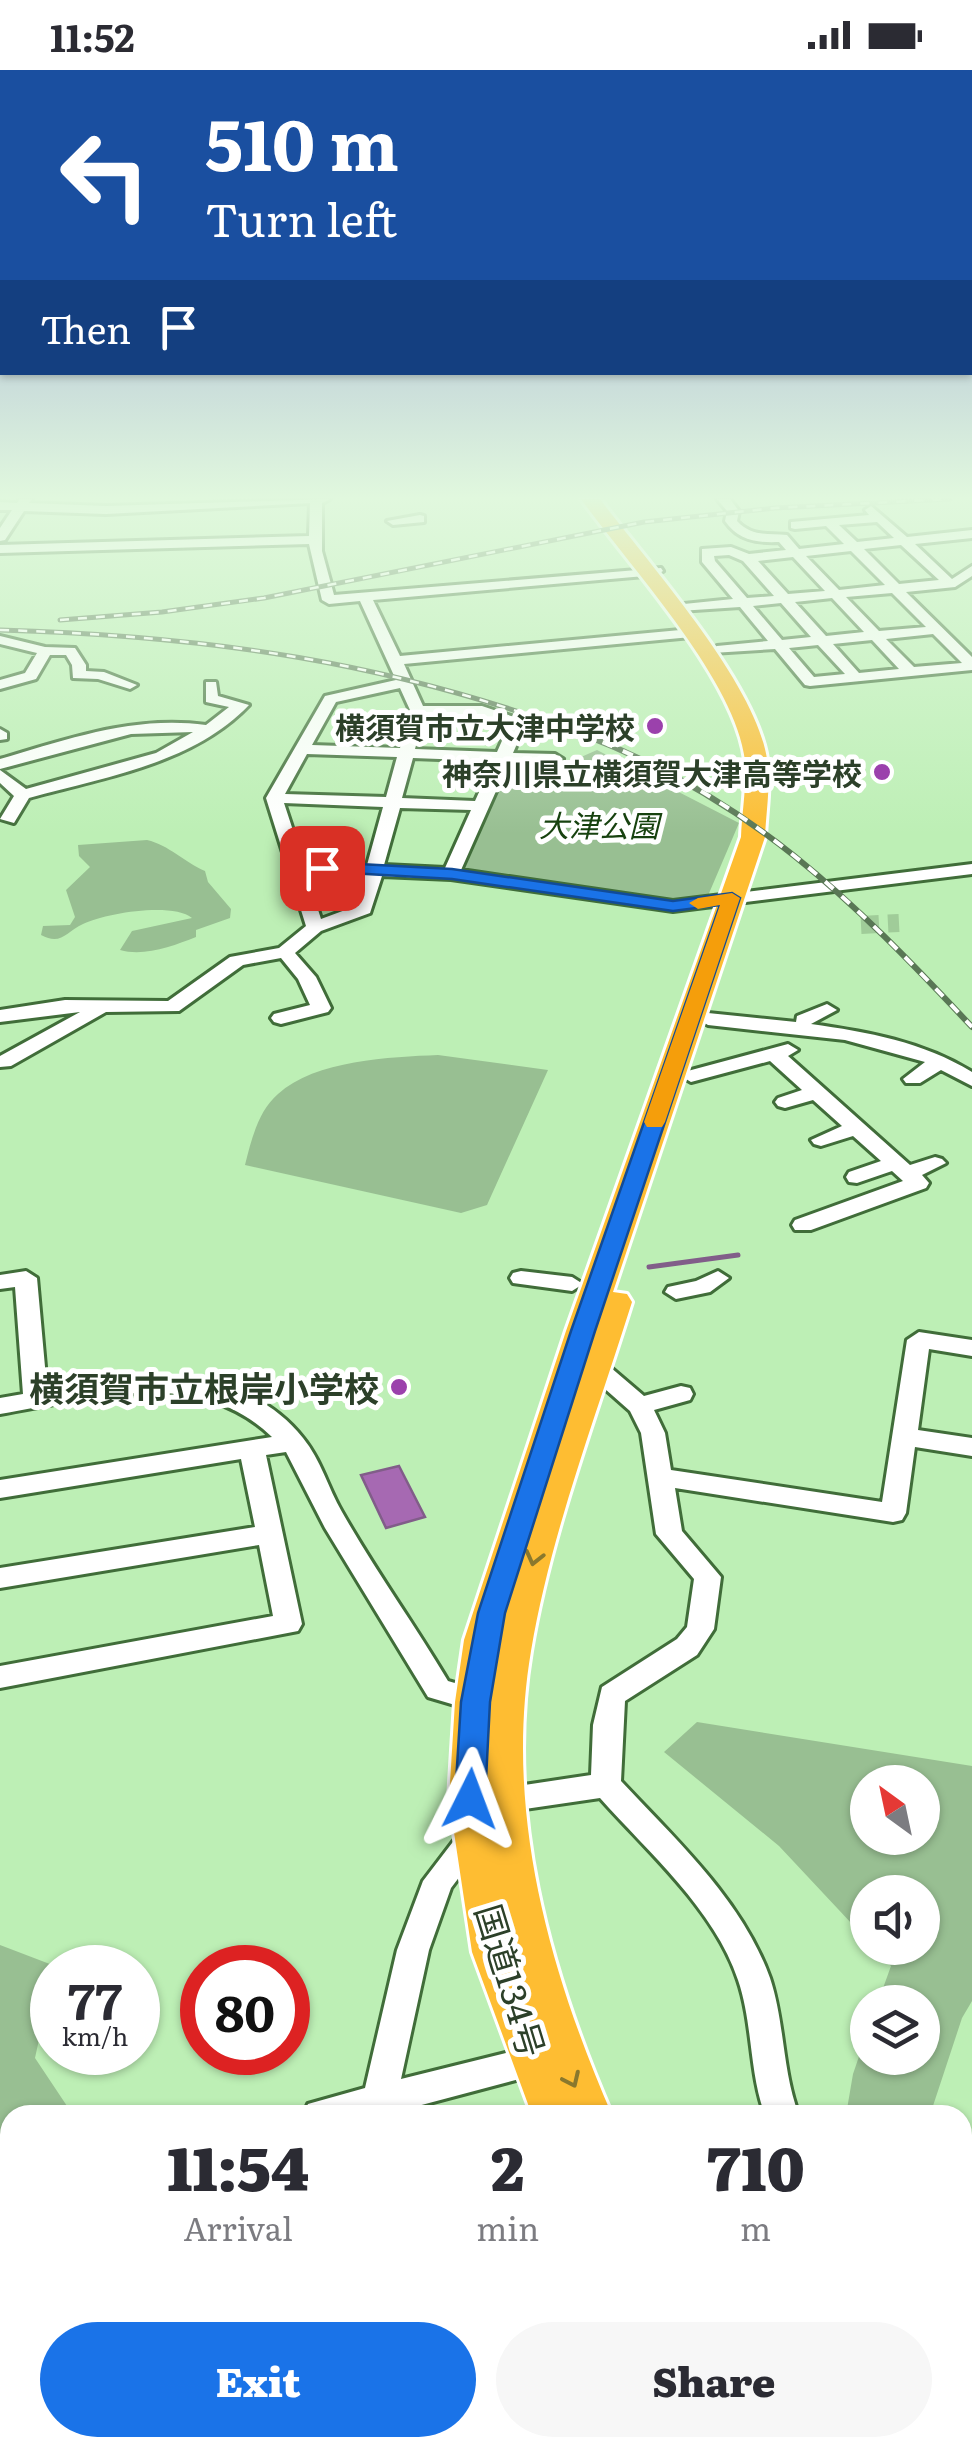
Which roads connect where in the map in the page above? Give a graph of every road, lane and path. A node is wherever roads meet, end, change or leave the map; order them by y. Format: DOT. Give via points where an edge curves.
graph roads {
  1 [pos="372,610"];
  2 [pos="681,610"];
  3 [pos="729,610"];
  4 [pos="749,610"];
  5 [pos="795,610"];
  6 [pos="850,610"];
  7 [pos="916,610"];
  8 [pos="697,630"];
  9 [pos="935,630"];
  10 [pos="873,636"];
  11 [pos="0,640"];
  12 [pos="822,640"];
  13 [pos="777,644"];
  14 [pos="45,650"];
  15 [pos="965,652"];
  16 [pos="396,660"];
  17 [pos="972,665"];
  18 [pos="910,672"];
  19 [pos="855,678"];
  20 [pos="406,682"];
  21 [pos="0,685"];
  22 [pos="130,685"];
  23 [pos="211,685"];
  24 [pos="418,710"];
  25 [pos="209,730"];
  26 [pos="302,749"];
  27 [pos="408,754"];
  28 [pos="504,757"];
  29 [pos="555,759"];
  30 [pos="0,764"];
  31 [pos="0,775"];
  32 [pos="23,795"];
  33 [pos="274,798"];
  34 [pos="392,802"];
  35 [pos="482,806"];
  36 [pos="8,819"];
  37 [pos="295,866"];
  38 [pos="972,869"];
  39 [pos="376,870"];
  40 [pos="452,874"];
  41 [pos="740,897"];
  42 [pos="315,927"];
  43 [pos="286,952"];
  44 [pos="102,1007"];
  45 [pos="828,1010"];
  46 [pos="0,1016"];
  47 [pos="280,1018"];
  48 [pos="854,1018"];
  49 [pos="708,1019"];
  50 [pos="802,1026"];
  51 [pos="836,1036"];
  52 [pos="776,1056"];
  53 [pos="936,1060"];
  54 [pos="4,1062"];
  55 [pos="691,1076"];
  56 [pos="913,1078"];
  57 [pos="972,1080"];
  58 [pos="816,1093"];
  59 [pos="786,1102"];
  60 [pos="856,1128"];
  61 [pos="822,1140"];
  62 [pos="935,1164"];
  63 [pos="857,1176"];
  64 [pos="913,1179"];
  65 [pos="803,1225"];
  66 [pos="520,1278"];
  67 [pos="718,1278"];
  68 [pos="0,1282"];
  69 [pos="572,1284"];
  70 [pos="676,1292"];
  71 [pos="972,1348"];
  72 [pos="595,1367"];
  73 [pos="681,1394"];
  74 [pos="36,1401"];
  75 [pos="0,1406"];
  76 [pos="640,1406"];
  77 [pos="905,1437"];
  78 [pos="293,1442"];
  79 [pos="972,1447"];
  80 [pos="252,1449"];
  81 [pos="660,1477"];
  82 [pos="0,1489"];
  83 [pos="270,1534"];
  84 [pos="0,1578"];
  85 [pos="0,1677"];
  86 [pos="489,1703"];
  87 [pos="606,1785"];
  88 [pos="504,1800"];
  89 [pos="478,1833"];
  90 [pos="534,2060"];
  91 [pos="382,2105"];
  92 [pos="392,2105"];
  93 [pos="552,2105"];
  94 [pos="583,2105"];
  95 [pos="778,2105"];
  1 -- 16 [label="street"];
  2 -- 8 [label="highway, 国道134号"];
  3 -- 8 [label="street"];
  4 -- 13 [label="street"];
  5 -- 12 [label="street"];
  6 -- 10 [label="street"];
  7 -- 9 [label="street"];
  8 -- 13 [label="street"];
  8 -- 16 [label="street"];
  8 -- 41 [label="highway, 国道134号" via="741,708 756,760 753,836"];
  9 -- 10 [label="street"];
  9 -- 15 [label="street"];
  10 -- 12 [label="street"];
  10 -- 18 [label="street"];
  11 -- 14 [label="street"];
  12 -- 13 [label="street"];
  12 -- 19 [label="street"];
  13 -- 19 [label="street" via="810,682"];
  14 -- 21 [label="street" via="31,676"];
  14 -- 22 [label="street" via="72,653 78,675"];
  15 -- 17 [label="street"];
  16 -- 20 [label="street"];
  17 -- 18 [label="street"];
  18 -- 19 [label="street"];
  20 -- 24 [label="street"];
  20 -- 26 [label="street" via="330,699"];
  23 -- 25 [label="street" via="211,699 241,705"];
  24 -- 27 [label="street"];
  24 -- 28 [label="street" via="482,711 516,721"];
  25 -- 30 [label="street" via="186,724 110,734"];
  25 -- 32 [label="street" via="162,756"];
  26 -- 27 [label="street"];
  26 -- 33 [label="street"];
  27 -- 28 [label="street"];
  27 -- 34 [label="street"];
  28 -- 29 [label="street"];
  28 -- 35 [label="street"];
  31 -- 32 [label="street"];
  32 -- 36 [label="street"];
  33 -- 34 [label="street"];
  33 -- 37 [label="street"];
  34 -- 35 [label="street"];
  34 -- 39 [label="street"];
  35 -- 40 [label="street"];
  37 -- 39 [label="street"];
  37 -- 42 [label="street"];
  38 -- 41 [label="street"];
  39 -- 40 [label="street"];
  39 -- 42 [label="street" via="364,909"];
  40 -- 41 [label="street" via="673,906"];
  41 -- 49 [label="highway, 国道134号"];
  41 -- 86 [label="highway, 国道134号" via="516,1530 484,1640"];
  42 -- 43 [label="street"];
  43 -- 44 [label="street" via="238,961 178,1010"];
  43 -- 47 [label="street" via="321,1008"];
  44 -- 46 [label="street"];
  44 -- 54 [label="street"];
  45 -- 50 [label="street"];
  48 -- 51 [label="street"];
  49 -- 50 [label="street"];
  49 -- 55 [label="highway, 国道134号"];
  50 -- 51 [label="street"];
  50 -- 52 [label="street" via="794,1047"];
  51 -- 53 [label="street"];
  52 -- 55 [label="street"];
  52 -- 58 [label="street"];
  53 -- 56 [label="street"];
  53 -- 57 [label="street"];
  55 -- 72 [label="highway, 国道134号"];
  58 -- 59 [label="street"];
  58 -- 60 [label="street"];
  60 -- 61 [label="street"];
  60 -- 64 [label="street"];
  62 -- 64 [label="street"];
  63 -- 64 [label="street"];
  64 -- 65 [label="street"];
  66 -- 69 [label="street"];
  67 -- 70 [label="street"];
  68 -- 74 [label="street" via="26,1278"];
  71 -- 77 [label="street" via="919,1340"];
  72 -- 76 [label="street"];
  72 -- 86 [label="highway, 国道134号, one-way"];
  73 -- 76 [label="street"];
  74 -- 75 [label="street"];
  74 -- 78 [label="street" via="158,1382 215,1388 257,1406"];
  76 -- 81 [label="street" via="654,1433"];
  77 -- 79 [label="street"];
  77 -- 81 [label="street" via="893,1513"];
  78 -- 80 [label="street"];
  78 -- 86 [label="street" via="332,1519 438,1689"];
  80 -- 82 [label="street"];
  80 -- 83 [label="street"];
  81 -- 87 [label="street" via="669,1534 708,1577 703,1612 687,1648 612,1695"];
  83 -- 84 [label="street"];
  83 -- 85 [label="street" via="288,1624"];
  86 -- 88 [label="highway, 国道134号"];
  86 -- 89 [label="highway, 国道134号" via="470,1799"];
  87 -- 88 [label="street"];
  87 -- 95 [label="street" via="698,1888 739,1947 754,1977"];
  88 -- 94 [label="highway, 国道134号, one-way" via="526,1946"];
  89 -- 90 [label="highway, 国道134号" via="495,1952"];
  89 -- 91 [label="street" via="438,1881 414,1950"];
  90 -- 92 [label="street"];
  90 -- 93 [label="highway, 国道134号"];
}
